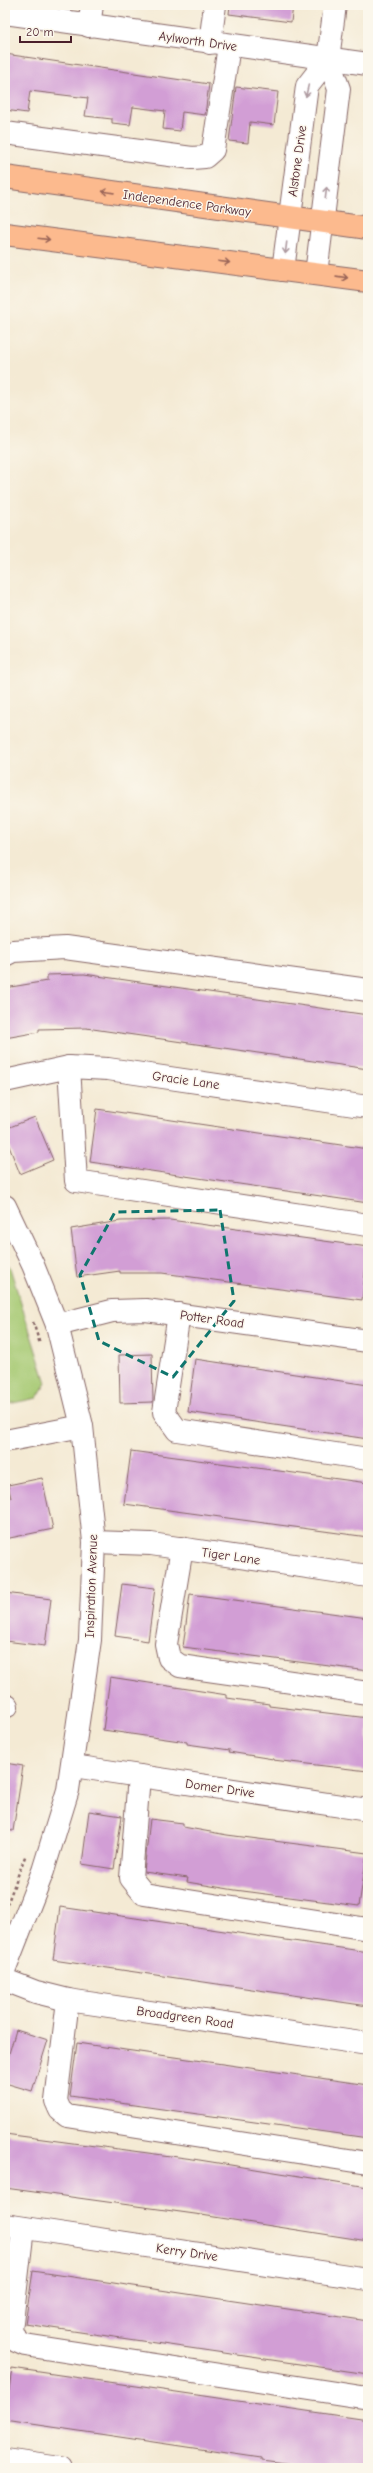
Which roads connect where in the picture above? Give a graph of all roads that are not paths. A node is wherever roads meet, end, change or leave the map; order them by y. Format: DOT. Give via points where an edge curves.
graph roads {
  1 [pos="92,5"];
  2 [pos="215,5"];
  3 [pos="335,5"];
  4 [pos="5,12"];
  5 [pos="89,26"];
  6 [pos="220,44"];
  7 [pos="328,59"];
  8 [pos="368,64"];
  9 [pos="5,133"];
  10 [pos="5,177"];
  11 [pos="289,217"];
  12 [pos="322,222"];
  13 [pos="368,228"];
  14 [pos="5,234"];
  15 [pos="283,270"];
  16 [pos="316,274"];
  17 [pos="368,281"];
  18 [pos="5,955"];
  19 [pos="368,990"];
  20 [pos="70,1067"];
  21 [pos="5,1081"];
  22 [pos="368,1107"];
  23 [pos="5,1206"];
  24 [pos="368,1226"];
  25 [pos="179,1314"];
  26 [pos="57,1325"];
  27 [pos="368,1342"];
  28 [pos="82,1426"];
  29 [pos="5,1441"];
  30 [pos="368,1459"];
  31 [pos="94,1542"];
  32 [pos="182,1548"];
  33 [pos="368,1576"];
  34 [pos="368,1693"];
  35 [pos="73,1766"];
  36 [pos="139,1776"];
  37 [pos="368,1810"];
  38 [pos="368,1929"];
  39 [pos="5,1968"];
  40 [pos="5,1980"];
  41 [pos="68,2000"];
  42 [pos="368,2044"];
  43 [pos="368,2163"];
  44 [pos="14,2226"];
  45 [pos="368,2279"];
  46 [pos="368,2398"];
  47 [pos="5,2460"];
  48 [pos="60,2468"];
  1 -- 5 [label="street"];
  2 -- 6 [label="street"];
  3 -- 7 [label="street"];
  4 -- 5 [label="street, Aylworth Drive"];
  5 -- 6 [label="street, Aylworth Drive"];
  6 -- 7 [label="street, Aylworth Drive"];
  6 -- 9 [label="street" via="214,150 206,157 192,158"];
  7 -- 8 [label="street, Aylworth Drive"];
  7 -- 11 [label="street, Alstone Drive, one-way" via="307,86"];
  12 -- 7 [label="street, one-way" via="339,89"];
  11 -- 10 [label="main road, Independence Parkway, one-way"];
  11 -- 12 [label="main road, Independence Parkway"];
  11 -- 15 [label="street, Alstone Drive, one-way"];
  12 -- 13 [label="main road, Independence Parkway"];
  12 -- 16 [label="street"];
  14 -- 15 [label="main road, one-way"];
  15 -- 16 [label="main road"];
  16 -- 17 [label="main road, one-way"];
  18 -- 19 [label="street" via="13,951 65,948"];
  20 -- 21 [label="street, Gracie Lane"];
  20 -- 22 [label="street, Gracie Lane" via="108,1069"];
  20 -- 24 [label="street" via="76,1181"];
  23 -- 26 [label="street, Inspiration Avenue" via="33,1265"];
  25 -- 26 [label="street, Potter Road" via="146,1310 112,1311"];
  25 -- 27 [label="street, Potter Road"];
  25 -- 30 [label="street" via="164,1412 177,1430"];
  26 -- 28 [label="street, Inspiration Avenue"];
  28 -- 29 [label="street"];
  28 -- 31 [label="street, Inspiration Avenue"];
  31 -- 32 [label="street, Tiger Lane"];
  31 -- 35 [label="street, Inspiration Avenue" via="90,1640"];
  32 -- 33 [label="street, Tiger Lane"];
  32 -- 34 [label="street" via="166,1644 170,1658 180,1666"];
  35 -- 36 [label="street, Domer Drive"];
  35 -- 39 [label="street, Inspiration Avenue" via="43,1871"];
  36 -- 37 [label="street, Domer Drive"];
  36 -- 38 [label="street" via="131,1878 144,1894"];
  40 -- 41 [label="street, Broadgreen Road" via="36,1992"];
  41 -- 42 [label="street, Broadgreen Road"];
  41 -- 43 [label="street" via="56,2101 60,2110 67,2116"];
  44 -- 45 [label="street, Kerry Drive"];
  44 -- 46 [label="street" via="11,2330 16,2341"];
  47 -- 48 [label="street"];
}
